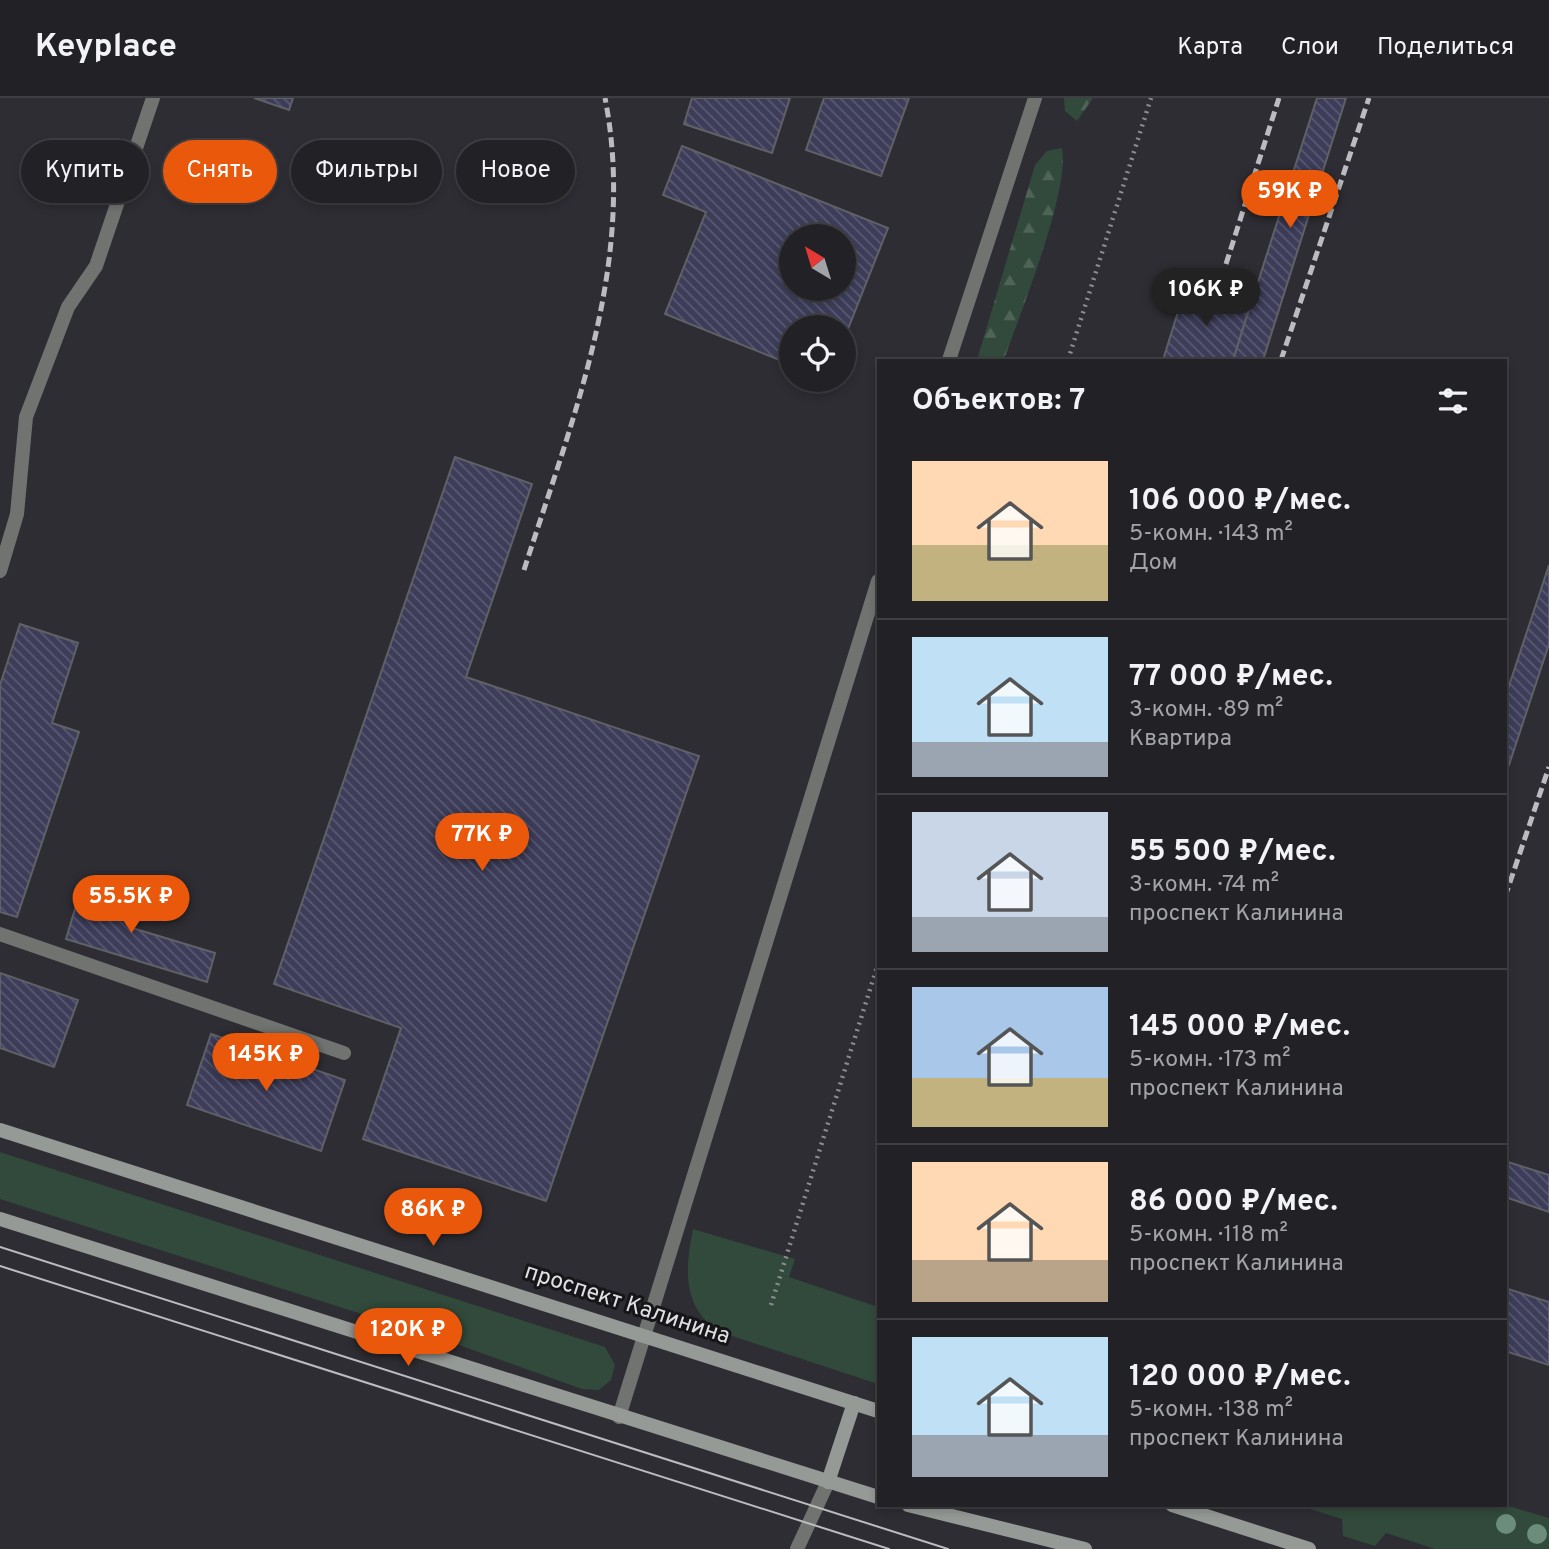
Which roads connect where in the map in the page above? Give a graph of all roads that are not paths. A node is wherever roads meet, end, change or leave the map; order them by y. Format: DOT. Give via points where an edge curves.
graph roads {
  1 [pos="153,98"];
  2 [pos="1035,98"];
  3 [pos="950,359"];
  4 [pos="0,571"];
  5 [pos="877,584"];
  6 [pos="0,934"];
  7 [pos="344,1053"];
  8 [pos="0,1130"];
  9 [pos="0,1219"];
  10 [pos="644,1335"];
  11 [pos="854,1403"];
  12 [pos="877,1411"];
  13 [pos="618,1417"];
  14 [pos="828,1482"];
  15 [pos="877,1497"];
  16 [pos="916,1507"];
  17 [pos="1178,1507"];
  18 [pos="797,1549"];
  19 [pos="1086,1549"];
  20 [pos="1309,1549"];
  1 -- 4 [label="street" via="96,266 68,307 26,417 18,514"];
  2 -- 3 [label="street"];
  5 -- 10 [label="street"];
  6 -- 7 [label="street"];
  8 -- 10 [label="main road, проспект Калинина"];
  9 -- 13 [label="main road"];
  10 -- 11 [label="main road, проспект Калинина"];
  10 -- 13 [label="street"];
  11 -- 12 [label="main road, проспект Калинина"];
  11 -- 14 [label="main road"];
  13 -- 14 [label="main road"];
  14 -- 15 [label="main road"];
  14 -- 18 [label="street"];
  16 -- 19 [label="main road"];
  17 -- 20 [label="main road"];
}
